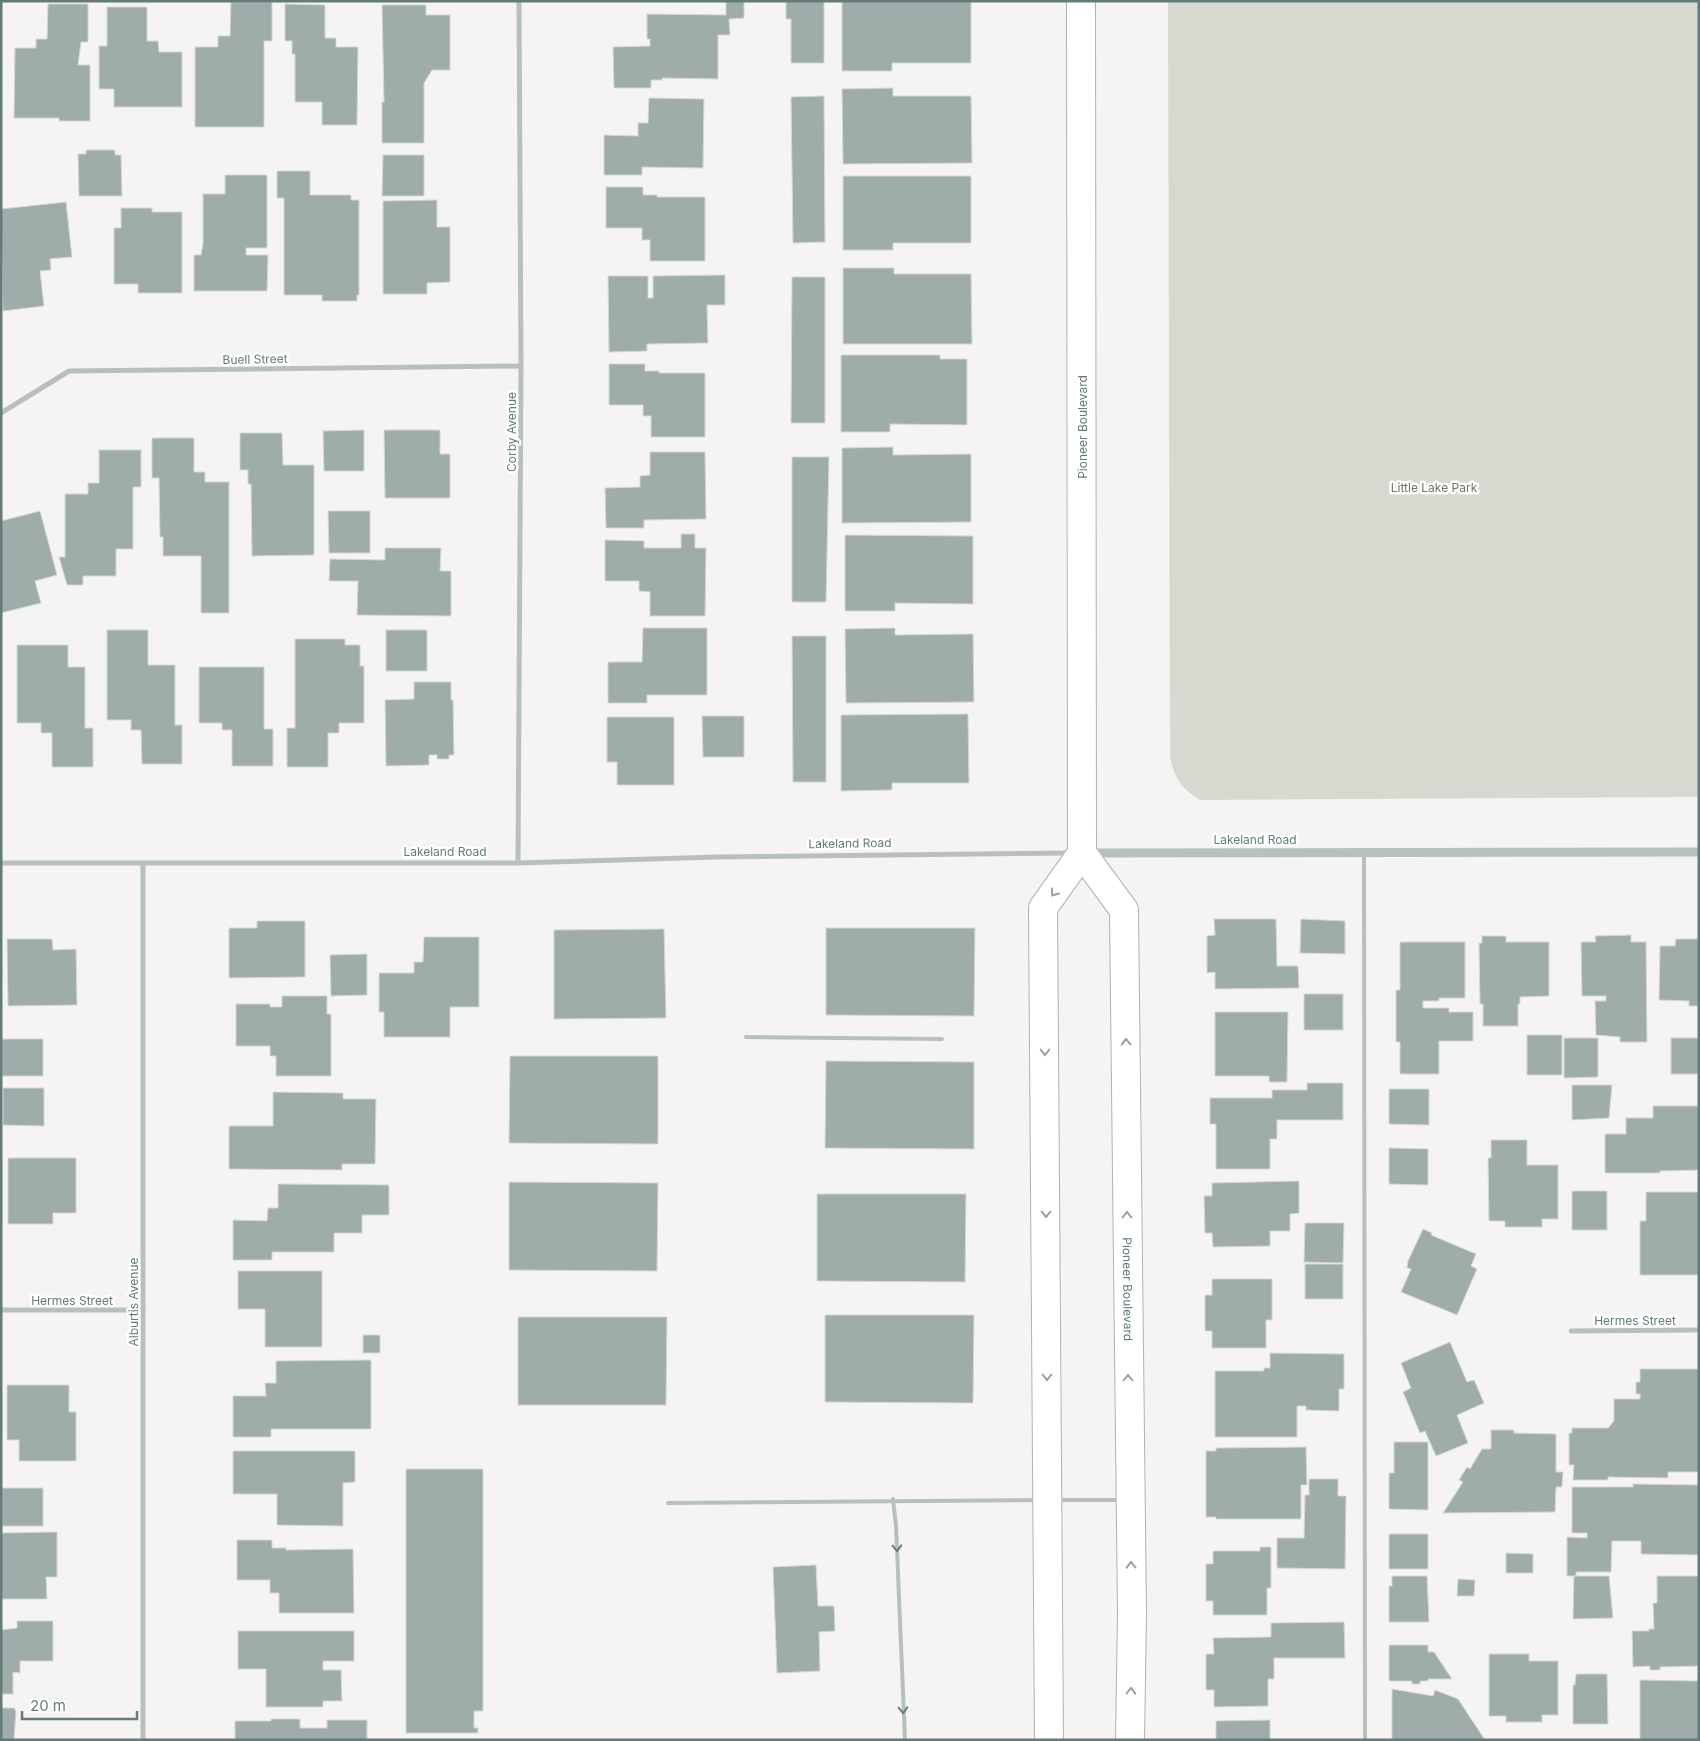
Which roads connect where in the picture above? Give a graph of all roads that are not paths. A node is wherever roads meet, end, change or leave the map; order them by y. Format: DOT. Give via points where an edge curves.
graph roads {
  1 [pos="519,1"];
  2 [pos="1080,1"];
  3 [pos="521,366"];
  4 [pos="1,413"];
  5 [pos="1364,851"];
  6 [pos="1699,852"];
  7 [pos="1082,853"];
  8 [pos="1,863"];
  9 [pos="518,863"];
  10 [pos="143,864"];
  11 [pos="746,1037"];
  12 [pos="942,1039"];
  13 [pos="1,1310"];
  14 [pos="143,1310"];
  15 [pos="1699,1330"];
  16 [pos="1570,1331"];
  17 [pos="893,1499"];
  18 [pos="1048,1499"];
  19 [pos="1130,1501"];
  20 [pos="668,1503"];
  21 [pos="143,1740"];
  22 [pos="905,1740"];
  23 [pos="1049,1740"];
  24 [pos="1130,1740"];
  25 [pos="1365,1740"];
  1 -- 3 [label="street, Corby Avenue"];
  2 -- 7 [label="main road, Pioneer Boulevard"];
  3 -- 4 [label="street, Buell Street" via="69,371"];
  3 -- 9 [label="street, Corby Avenue"];
  5 -- 6 [label="street, Lakeland Road"];
  5 -- 7 [label="street, Lakeland Road"];
  5 -- 25 [label="lane"];
  7 -- 9 [label="street, Lakeland Road" via="717,856"];
  7 -- 18 [label="main road, one-way" via="1043,908"];
  19 -- 7 [label="main road, Pioneer Boulevard, one-way" via="1124,910"];
  8 -- 10 [label="street, Lakeland Road"];
  9 -- 10 [label="street, Lakeland Road"];
  10 -- 14 [label="street, Alburtis Avenue"];
  11 -- 12 [label="lane"];
  13 -- 14 [label="street, Hermes Street"];
  14 -- 21 [label="street, Alburtis Avenue"];
  15 -- 16 [label="street, Hermes Street"];
  17 -- 18 [label="lane"];
  17 -- 20 [label="lane"];
  17 -- 22 [label="lane, one-way"];
  18 -- 19 [label="lane"];
  18 -- 23 [label="main road"];
  24 -- 19 [label="main road, Pioneer Boulevard, one-way"];
}
